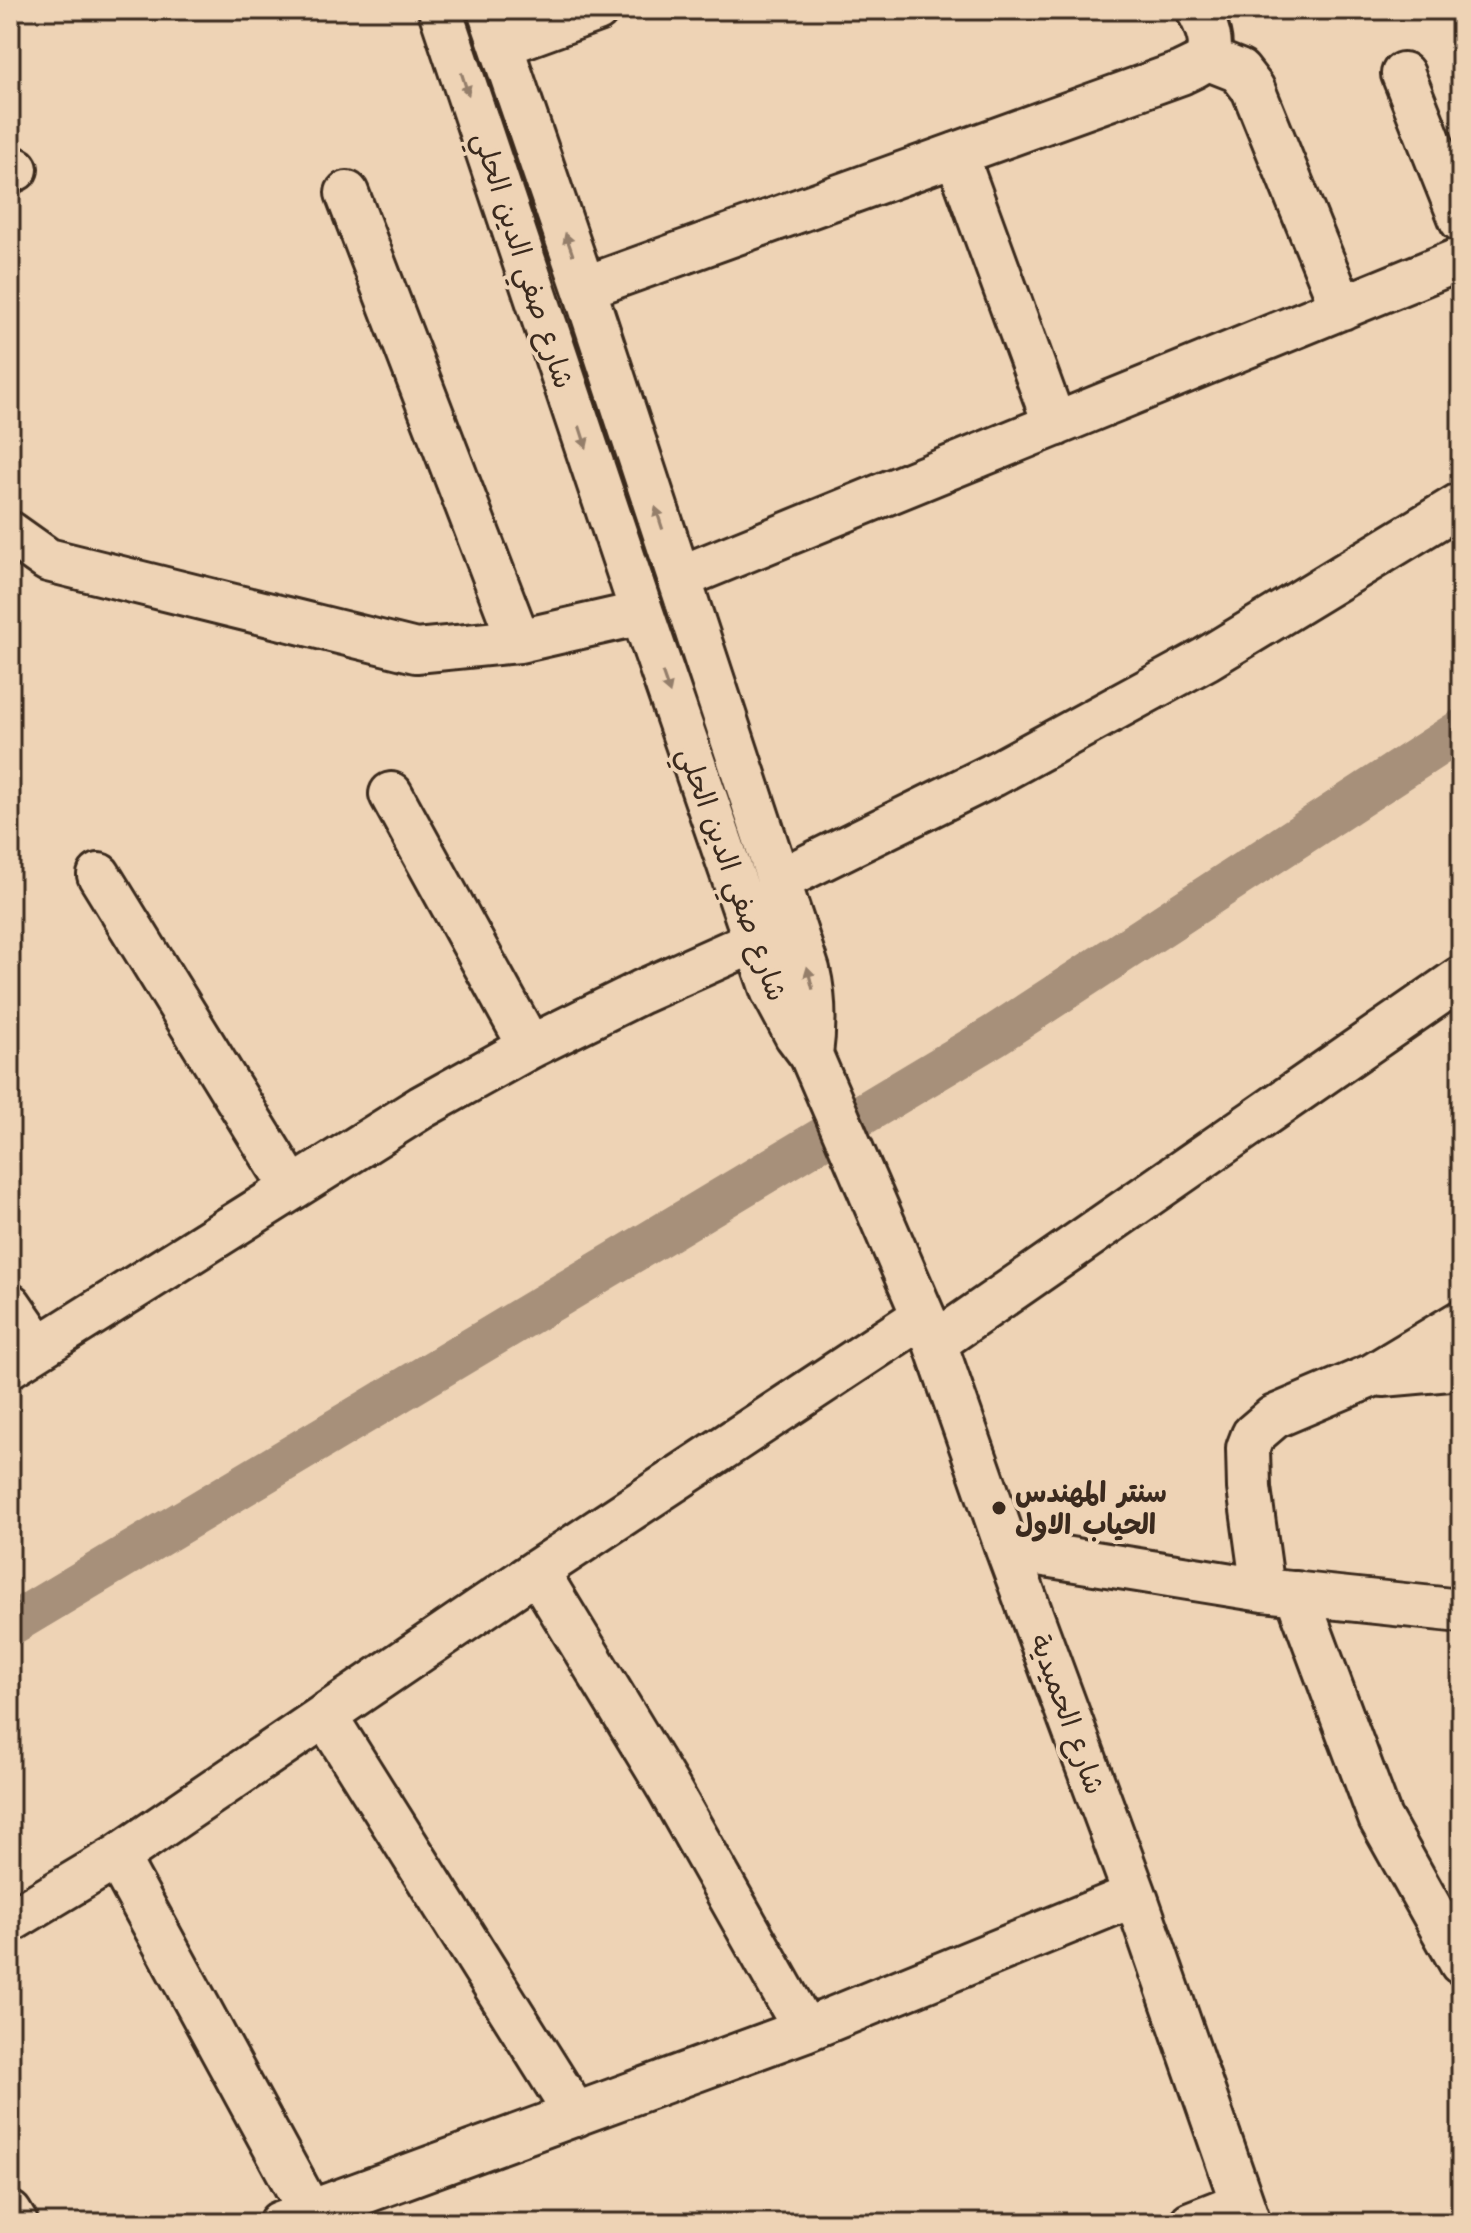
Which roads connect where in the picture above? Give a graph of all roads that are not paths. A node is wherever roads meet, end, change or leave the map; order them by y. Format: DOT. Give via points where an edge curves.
graph roads {
  1 [pos="440,10"];
  2 [pos="597,10"];
  3 [pos="1198,10"];
  4 [pos="495,27"];
  5 [pos="1206,58"];
  6 [pos="1403,74"];
  7 [pos="956,154"];
  8 [pos="1450,161"];
  9 [pos="347,193"];
  10 [pos="1461,220"];
  11 [pos="1461,259"];
  12 [pos="584,288"];
  13 [pos="1342,308"];
  14 [pos="1055,425"];
  15 [pos="1461,504"];
  16 [pos="10,533"];
  17 [pos="679,578"];
  18 [pos="642,613"];
  19 [pos="519,641"];
  20 [pos="391,794"];
  21 [pos="99,875"];
  22 [pos="778,881"];
  23 [pos="755,941"];
  24 [pos="1461,978"];
  25 [pos="530,1047"];
  26 [pos="811,1055"];
  27 [pos="292,1188"];
  28 [pos="10,1305"];
  29 [pos="1461,1322"];
  30 [pos="929,1330"];
  31 [pos="25,1356"];
  32 [pos="1461,1368"];
  33 [pos="1373,1375"];
  34 [pos="1007,1549"];
  35 [pos="537,1571"];
  36 [pos="1280,1592"];
  37 [pos="1461,1611"];
  38 [pos="325,1715"];
  39 [pos="117,1857"];
  40 [pos="1135,1895"];
  41 [pos="10,1921"];
  42 [pos="1461,1963"];
  43 [pos="805,2030"];
  44 [pos="576,2115"];
  45 [pos="10,2213"];
  46 [pos="1246,2213"];
  47 [pos="295,2218"];
  48 [pos="16,2223"];
  49 [pos="1191,2223"];
  1 -- 18 [label="street, شارع صفي الدين الحلي, one-way"];
  2 -- 4 [label="street"];
  3 -- 5 [label="street" via="1207,26"];
  12 -- 4 [label="street, شارع صفي الدين الحلي, one-way"];
  5 -- 7 [label="street" via="1181,73"];
  5 -- 13 [label="street" via="1239,71 1253,89"];
  6 -- 8 [label="street"];
  7 -- 12 [label="street"];
  7 -- 14 [label="street"];
  8 -- 10 [label="street"];
  9 -- 19 [label="street"];
  11 -- 13 [label="street"];
  17 -- 12 [label="street, شارع صفي الدين الحلي, one-way"];
  13 -- 14 [label="street"];
  14 -- 17 [label="street"];
  15 -- 22 [label="street" via="1206,659 993,775"];
  16 -- 19 [label="street" via="48,560 416,651"];
  17 -- 22 [label="street, شارع صفي الدين الحلي"];
  18 -- 19 [label="street"];
  18 -- 23 [label="street, شارع صفي الدين الحلي, one-way"];
  20 -- 25 [label="street"];
  21 -- 27 [label="street"];
  26 -- 22 [label="street, شارع صفي الدين الحلي, one-way" via="814,998"];
  23 -- 25 [label="street"];
  23 -- 26 [label="street, شارع صفي الدين الحلي" via="783,1013"];
  24 -- 30 [label="street"];
  25 -- 27 [label="street"];
  26 -- 30 [label="street, شارع الحميدية"];
  27 -- 31 [label="street"];
  28 -- 31 [label="street"];
  29 -- 33 [label="street"];
  30 -- 34 [label="street, شارع الحميدية"];
  30 -- 35 [label="street"];
  32 -- 33 [label="street"];
  33 -- 36 [label="street" via="1274,1417 1253,1435 1248,1448 1249,1488"];
  34 -- 36 [label="street"];
  34 -- 40 [label="street, شارع الحميدية"];
  35 -- 38 [label="street"];
  35 -- 43 [label="street" via="668,1787"];
  36 -- 37 [label="street"];
  36 -- 42 [label="street" via="1380,1818"];
  38 -- 39 [label="street"];
  38 -- 44 [label="street"];
  39 -- 41 [label="street"];
  39 -- 47 [label="street"];
  40 -- 43 [label="street"];
  40 -- 46 [label="street, شارع الحميدية"];
  43 -- 44 [label="street"];
  44 -- 47 [label="street"];
  45 -- 48 [label="street"];
  46 -- 49 [label="street"];
}
